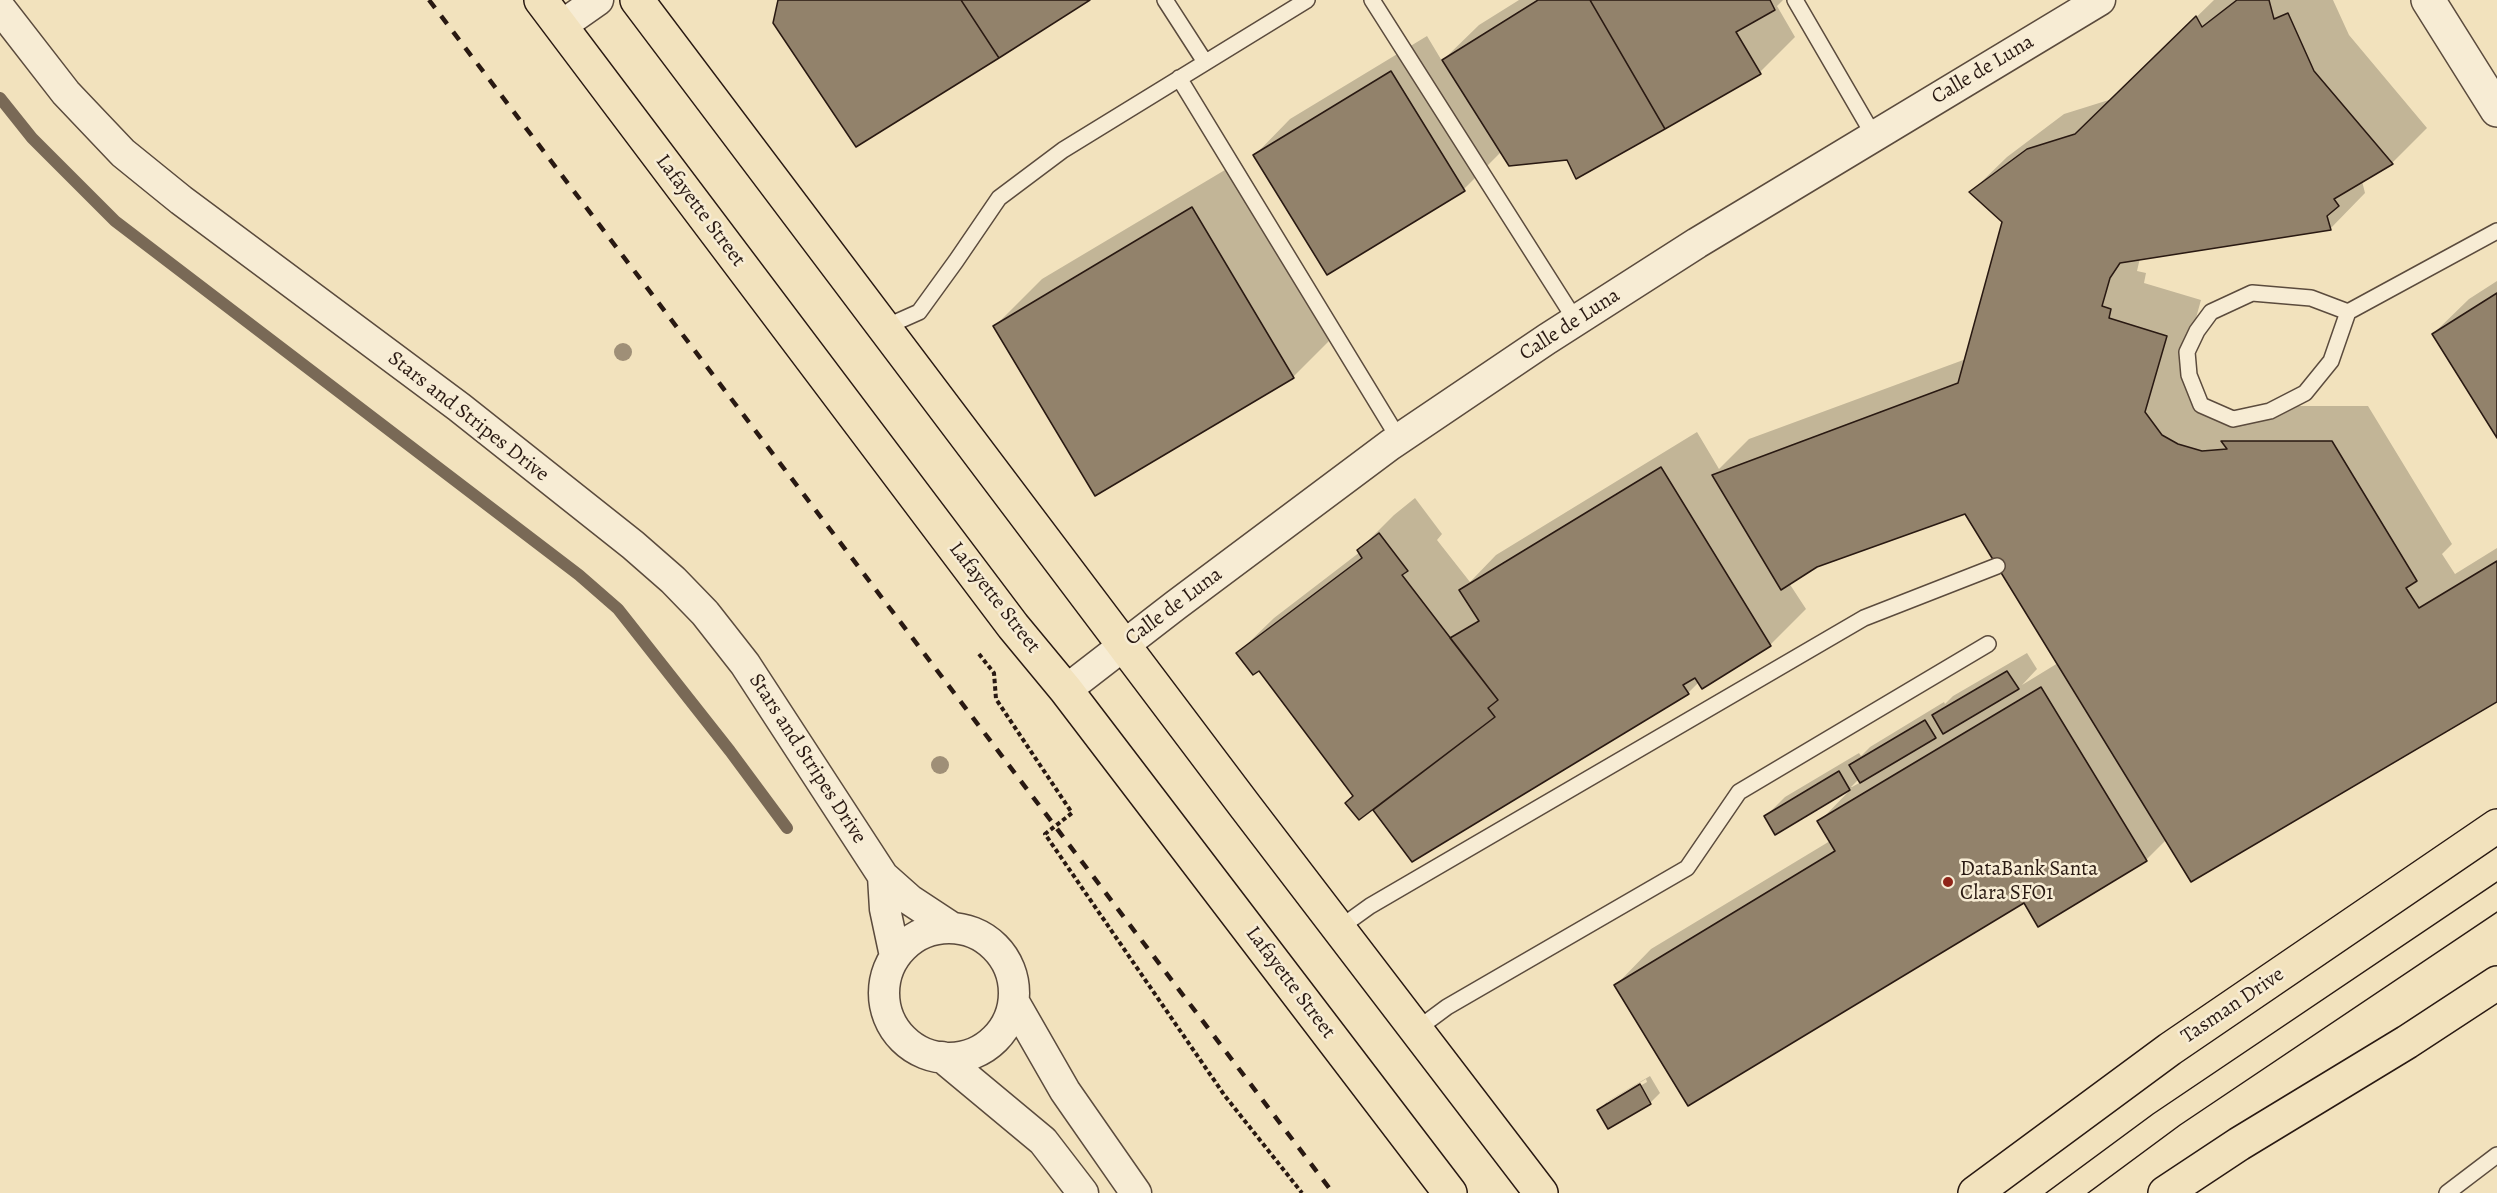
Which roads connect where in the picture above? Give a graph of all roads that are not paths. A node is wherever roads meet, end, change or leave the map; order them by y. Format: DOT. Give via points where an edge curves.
graph roads {
  1 [pos="541,0"];
  2 [pos="598,0"];
  3 [pos="637,0"];
  4 [pos="1165,0"];
  5 [pos="1307,0"];
  6 [pos="1372,0"];
  7 [pos="1795,0"];
  8 [pos="2100,0"];
  9 [pos="2428,0"];
  10 [pos="0,8"];
  11 [pos="561,27"];
  12 [pos="1205,62"];
  13 [pos="1179,78"];
  14 [pos="2497,110"];
  15 [pos="1874,136"];
  16 [pos="2497,231"];
  17 [pos="2348,312"];
  18 [pos="1576,321"];
  19 [pos="883,328"];
  20 [pos="1399,439"];
  21 [pos="1997,566"];
  22 [pos="1988,644"];
  23 [pos="1123,645"];
  24 [pos="1066,690"];
  25 [pos="2497,826"];
  26 [pos="883,876"];
  27 [pos="951,927"];
  28 [pos="1338,929"];
  29 [pos="895,956"];
  30 [pos="2497,983"];
  31 [pos="1014,1002"];
  32 [pos="1416,1030"];
  33 [pos="942,1057"];
  34 [pos="2497,1155"];
  35 [pos="1083,1193"];
  36 [pos="1136,1193"];
  37 [pos="1450,1193"];
  38 [pos="1540,1193"];
  39 [pos="1975,1193"];
  40 [pos="2165,1193"];
  41 [pos="2447,1193"];
  1 -- 11 [label="main road, Lafayette Street"];
  2 -- 11 [label="street"];
  3 -- 19 [label="main road"];
  4 -- 12 [label="lane"];
  5 -- 12 [label="lane"];
  6 -- 18 [label="lane"];
  7 -- 15 [label="lane"];
  8 -- 15 [label="street, Calle de Luna"];
  9 -- 14 [label="street"];
  10 -- 26 [label="street, Stars and Stripes Drive" via="66,93 123,153 459,407 673,580 744,663"];
  11 -- 24 [label="main road, Lafayette Street" via="1013,626"];
  12 -- 13 [label="lane"];
  13 -- 19 [label="lane" via="1063,150 999,198 918,312"];
  13 -- 20 [label="lane"];
  15 -- 18 [label="street, Calle de Luna"];
  16 -- 17 [label="lane"];
  17 -- 17 [label="lane" via="2331,361 2305,393 2270,411 2233,418 2201,405 2189,375 2187,352 2211,312 2252,293 2311,298"];
  18 -- 20 [label="street, Calle de Luna"];
  19 -- 23 [label="main road"];
  20 -- 23 [label="street, Calle de Luna"];
  21 -- 28 [label="lane" via="1864,618 1370,906"];
  22 -- 32 [label="lane" via="1739,792 1687,868 1447,1007"];
  23 -- 24 [label="street, Calle de Luna"];
  23 -- 28 [label="main road"];
  24 -- 37 [label="main road, Lafayette Street"];
  25 -- 39 [label="main road, Tasman Drive" via="2170,1049"];
  26 -- 27 [label="street, Stars and Stripes Drive"];
  26 -- 29 [label="street, Stars and Stripes Drive"];
  27 -- 29 [label="street" via="910,940"];
  27 -- 31 [label="street, Stars and Stripes Drive" via="992,943 1013,980"];
  28 -- 32 [label="main road"];
  29 -- 33 [label="street" via="886,976 884,999 890,1020 902,1038 921,1052"];
  30 -- 40 [label="main road"];
  31 -- 33 [label="street" via="1008,1021 981,1050 962,1057"];
  31 -- 36 [label="street, Stars and Stripes Drive" via="1065,1091"];
  32 -- 38 [label="main road"];
  33 -- 35 [label="street" via="1042,1141"];
  34 -- 41 [label="lane"];
}
